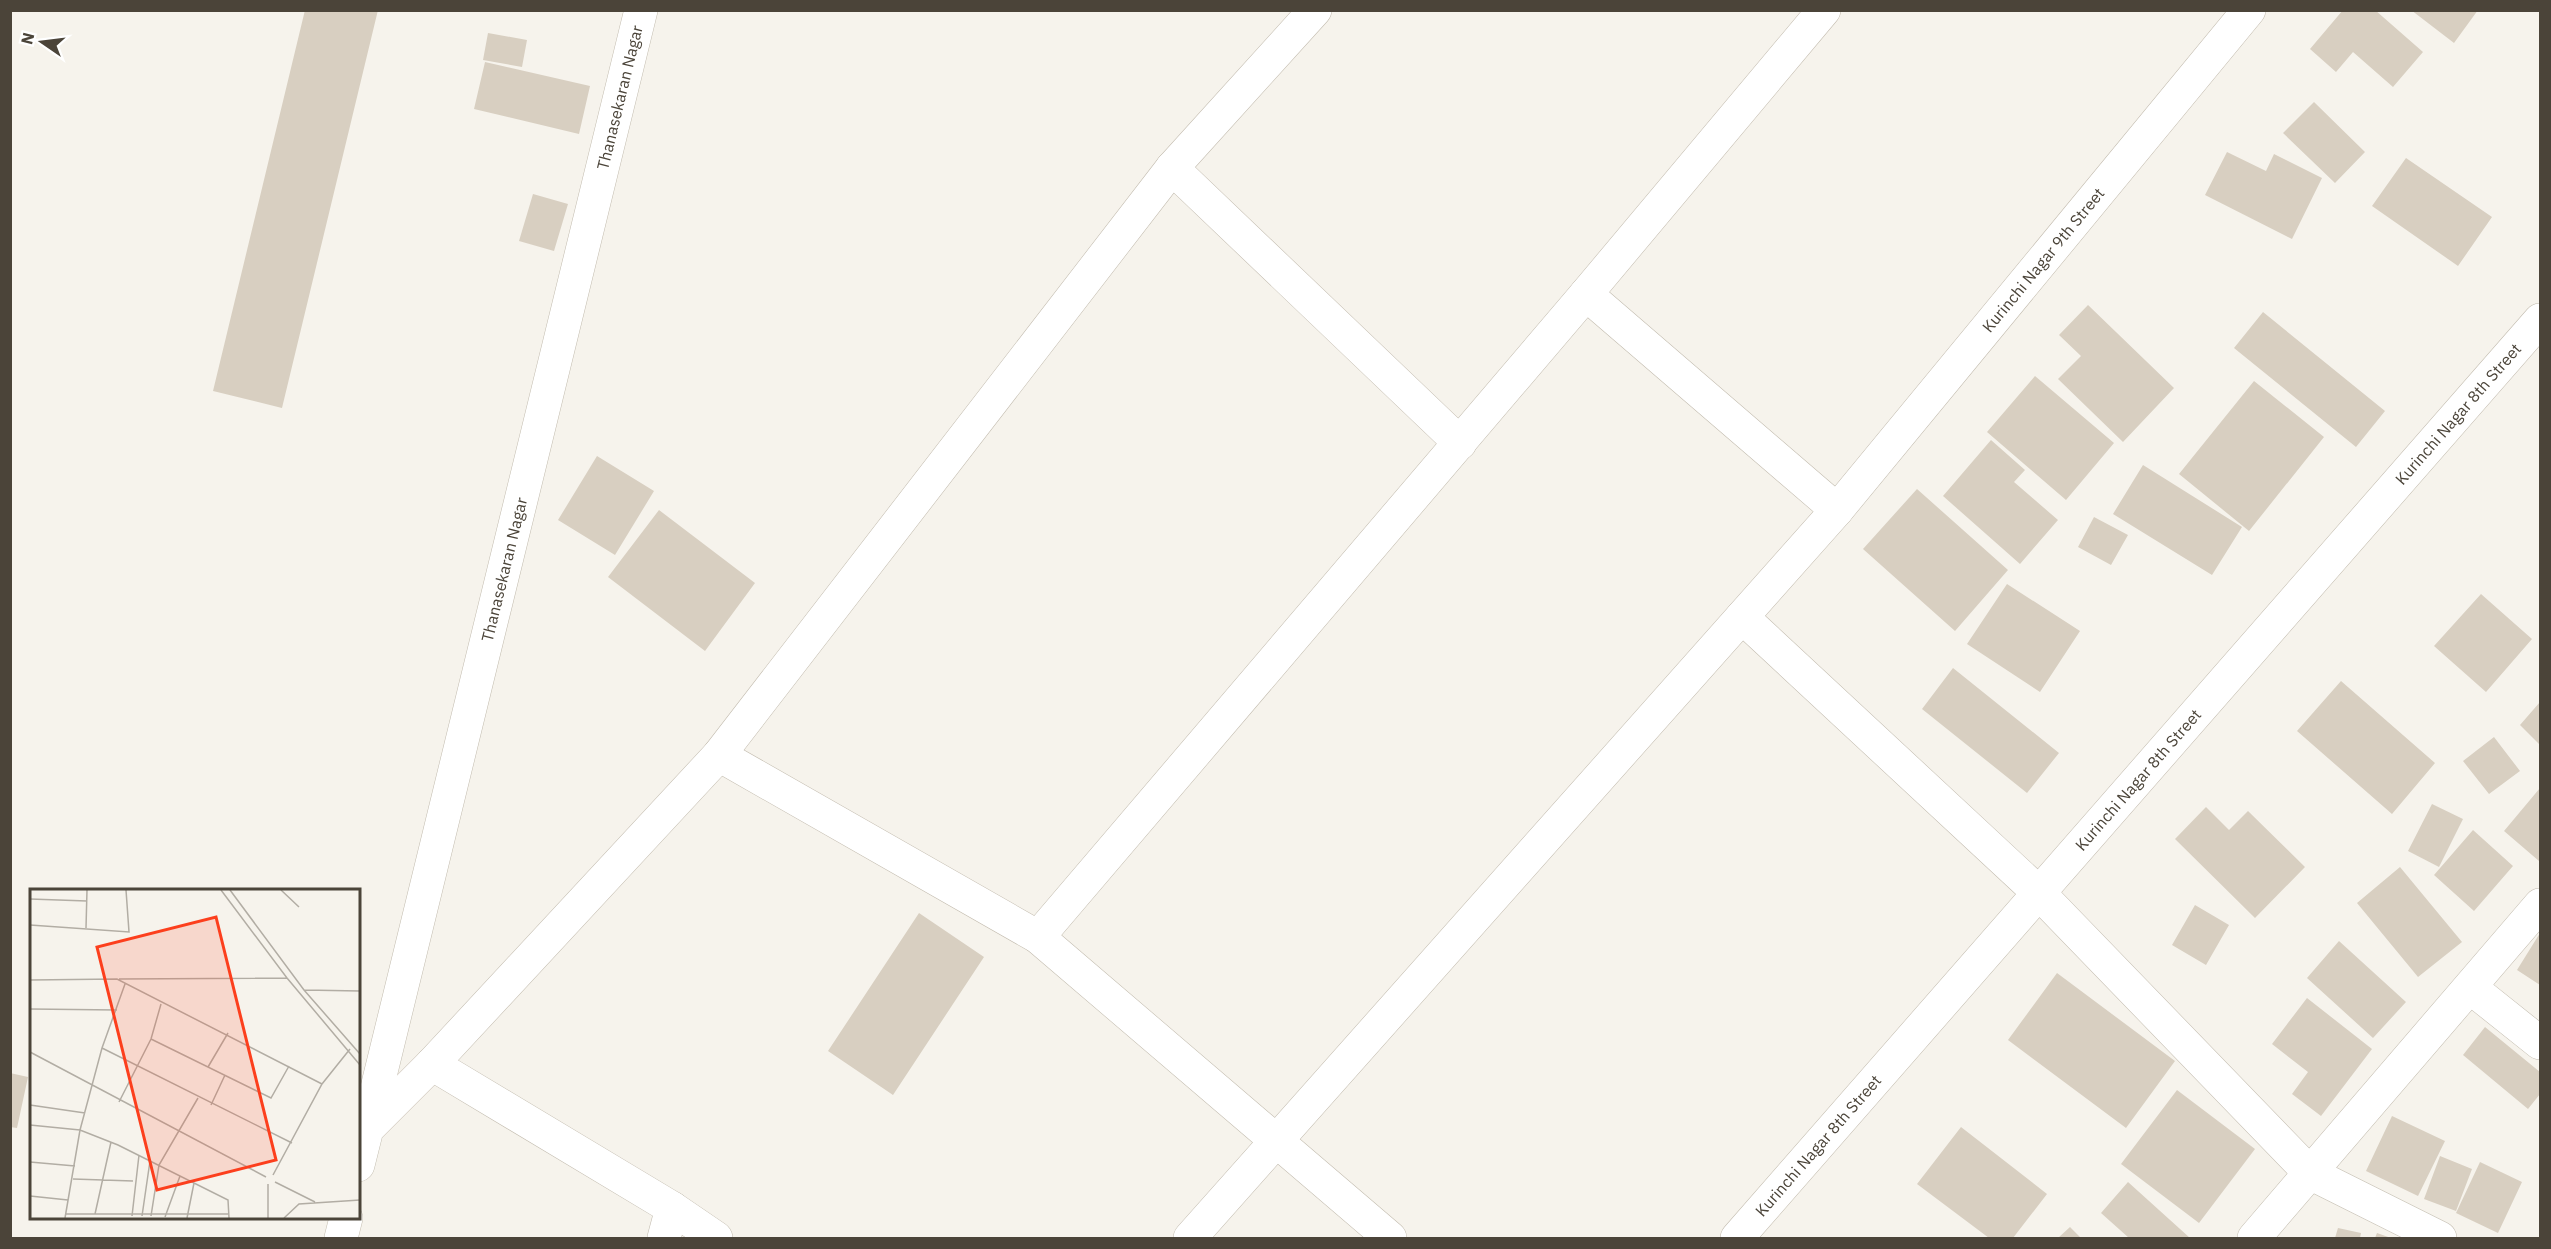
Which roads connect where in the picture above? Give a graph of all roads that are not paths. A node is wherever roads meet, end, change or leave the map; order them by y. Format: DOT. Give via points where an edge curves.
graph roads {
  1 [pos="641,10"];
  2 [pos="1315,10"];
  3 [pos="1824,10"];
  4 [pos="2249,10"];
  5 [pos="1172,168"];
  6 [pos="1586,294"];
  7 [pos="2541,320"];
  8 [pos="1460,443"];
  9 [pos="1837,510"];
  10 [pos="1742,616"];
  11 [pos="719,754"];
  12 [pos="2039,893"];
  13 [pos="2541,905"];
  14 [pos="1038,937"];
  15 [pos="2471,988"];
  16 [pos="2541,1043"];
  17 [pos="432,1064"];
  18 [pos="367,1129"];
  19 [pos="1276,1141"];
  20 [pos="360,1157"];
  21 [pos="2310,1173"];
  22 [pos="346,1219"];
  23 [pos="668,1223"];
  24 [pos="341,1239"];
  25 [pos="716,1239"];
  26 [pos="1190,1239"];
  27 [pos="1390,1239"];
  28 [pos="1737,1239"];
  29 [pos="2254,1239"];
  30 [pos="2440,1239"];
  1 -- 18 [label="street, Thanasekaran Nagar"];
  2 -- 5 [label="street"];
  3 -- 6 [label="street"];
  4 -- 9 [label="street, Kurinchi Nagar 9th Street"];
  5 -- 8 [label="street"];
  5 -- 11 [label="street"];
  6 -- 8 [label="street"];
  6 -- 9 [label="street"];
  7 -- 12 [label="street, Kurinchi Nagar 8th Street"];
  8 -- 14 [label="street"];
  9 -- 10 [label="street, Kurinchi Nagar 9th Street"];
  10 -- 12 [label="street"];
  10 -- 19 [label="street, Kurinchi Nagar 9th Street"];
  11 -- 14 [label="street"];
  11 -- 17 [label="street"];
  12 -- 21 [label="street"];
  12 -- 28 [label="street, Kurinchi Nagar 8th Street"];
  13 -- 15 [label="street"];
  14 -- 19 [label="street"];
  15 -- 16 [label="street"];
  15 -- 21 [label="street"];
  17 -- 18 [label="street"];
  17 -- 23 [label="street"];
  18 -- 20 [label="street, Thanasekaran Nagar"];
  19 -- 26 [label="street, Kurinchi Nagar 9th Street"];
  19 -- 27 [label="street"];
  21 -- 29 [label="street"];
  21 -- 30 [label="street"];
  22 -- 24 [label="street"];
  23 -- 25 [label="street"];
}
